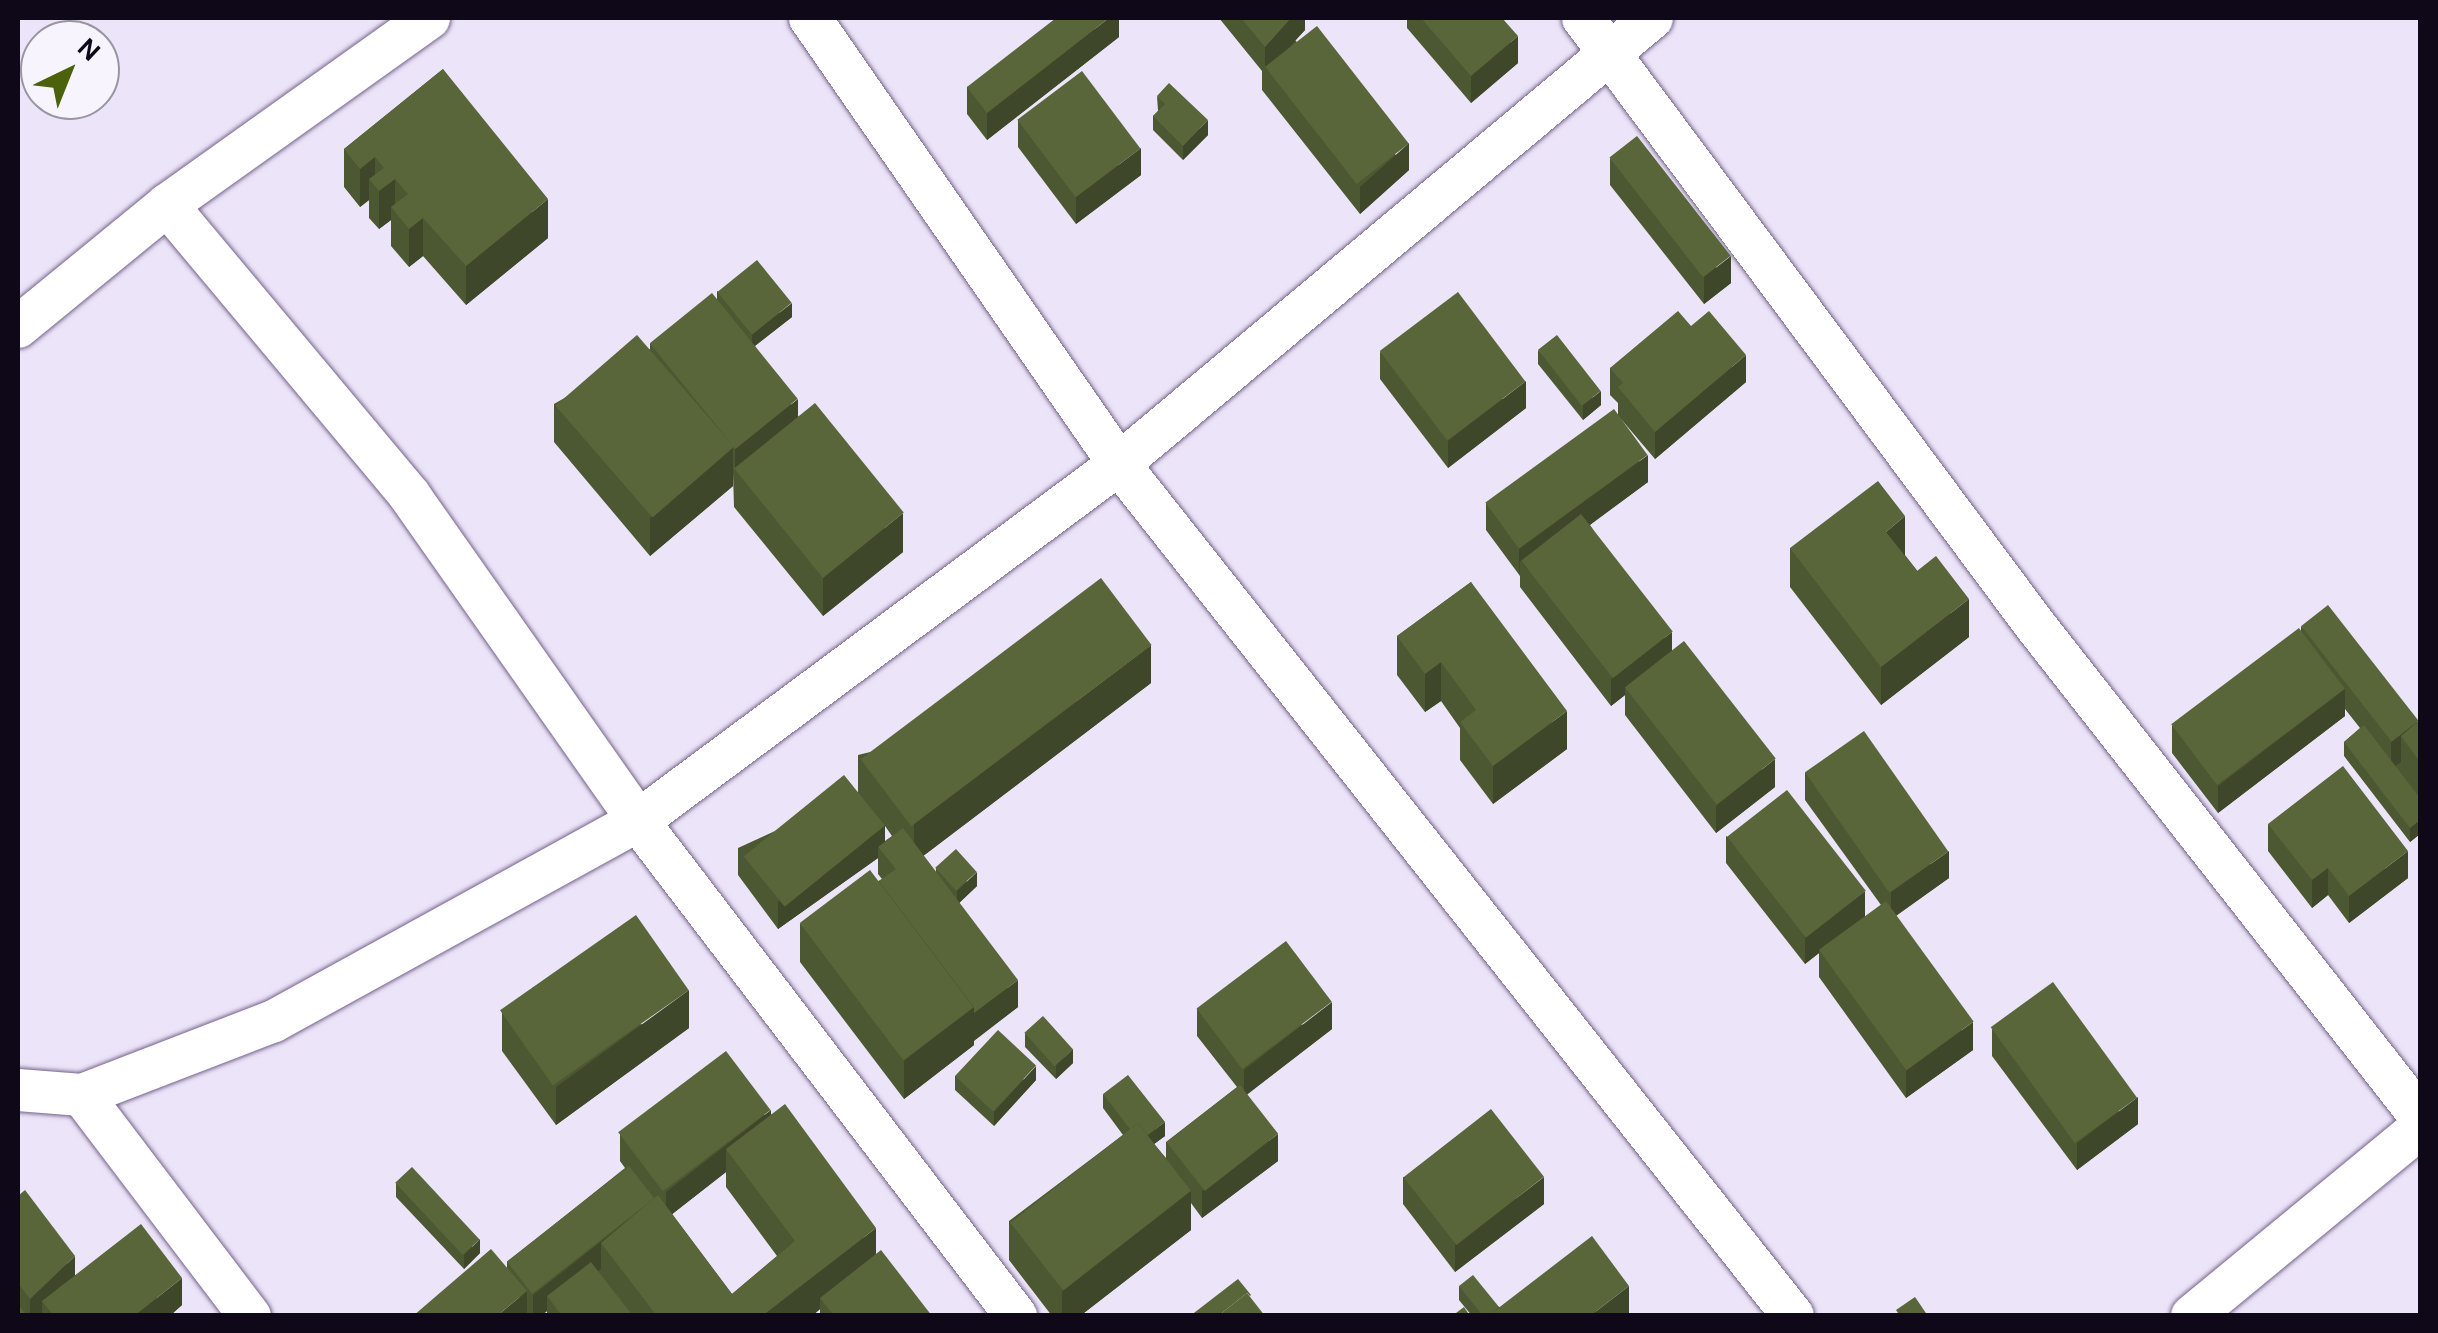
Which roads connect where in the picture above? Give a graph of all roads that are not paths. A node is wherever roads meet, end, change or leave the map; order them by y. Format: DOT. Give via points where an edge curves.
graph roads {
  1 [pos="429,18"];
  2 [pos="810,18"];
  3 [pos="1583,18"];
  4 [pos="1652,18"];
  5 [pos="1609,52"];
  6 [pos="168,205"];
  7 [pos="18,328"];
  8 [pos="1119,464"];
  9 [pos="638,822"];
  10 [pos="18,1090"];
  11 [pos="82,1095"];
  12 [pos="2420,1116"];
  13 [pos="2420,1128"];
  14 [pos="250,1316"];
  15 [pos="1016,1316"];
  16 [pos="1793,1316"];
  17 [pos="2192,1316"];
  1 -- 6 [label="street"];
  2 -- 8 [label="street"];
  3 -- 5 [label="street"];
  4 -- 5 [label="street"];
  5 -- 8 [label="street"];
  5 -- 12 [label="street" via="2035,625"];
  6 -- 7 [label="street"];
  6 -- 9 [label="street" via="410,496"];
  8 -- 9 [label="street"];
  8 -- 16 [label="street"];
  9 -- 11 [label="street" via="274,1021"];
  9 -- 15 [label="street"];
  10 -- 11 [label="street"];
  11 -- 14 [label="street"];
  13 -- 17 [label="street"];
}
